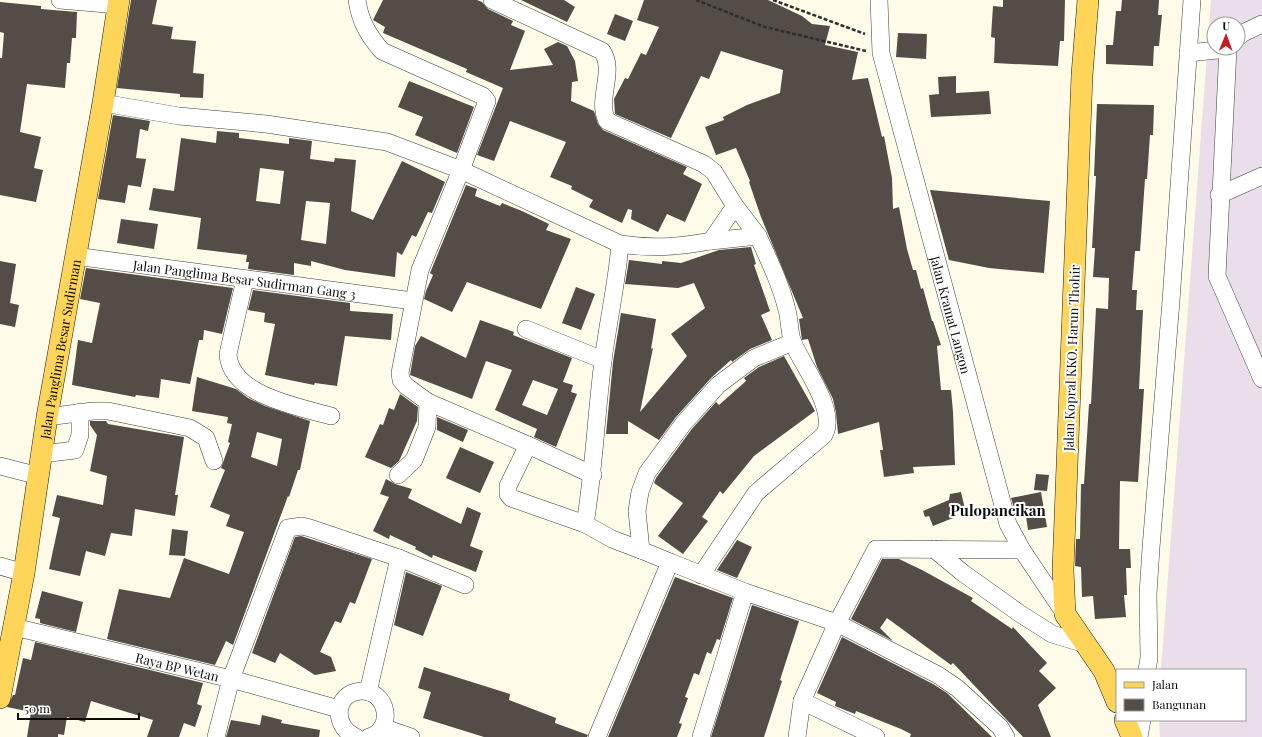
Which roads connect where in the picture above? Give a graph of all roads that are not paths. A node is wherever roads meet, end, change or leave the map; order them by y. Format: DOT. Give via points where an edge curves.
graph roads {
  1 [pos="60,0"];
  2 [pos="357,0"];
  3 [pos="492,0"];
  4 [pos="879,0"];
  5 [pos="1088,0"];
  6 [pos="1192,0"];
  7 [pos="119,3"];
  8 [pos="1262,24"];
  9 [pos="1246,32"];
  10 [pos="1206,50"];
  11 [pos="1188,53"];
  12 [pos="1230,56"];
  13 [pos="103,103"];
  14 [pos="461,170"];
  15 [pos="1262,176"];
  16 [pos="1219,195"];
  17 [pos="735,206"];
  18 [pos="758,236"];
  19 [pos="711,241"];
  20 [pos="620,244"];
  21 [pos="75,256"];
  22 [pos="245,279"];
  23 [pos="413,301"];
  24 [pos="526,329"];
  25 [pos="793,342"];
  26 [pos="603,360"];
  27 [pos="1262,379"];
  28 [pos="428,402"];
  29 [pos="80,412"];
  30 [pos="331,416"];
  31 [pos="47,417"];
  32 [pos="528,445"];
  33 [pos="42,454"];
  34 [pos="214,461"];
  35 [pos="0,466"];
  36 [pos="398,475"];
  37 [pos="593,475"];
  38 [pos="39,476"];
  39 [pos="585,524"];
  40 [pos="934,549"];
  41 [pos="641,550"];
  42 [pos="1022,550"];
  43 [pos="399,558"];
  44 [pos="670,562"];
  45 [pos="0,566"];
  46 [pos="24,573"];
  47 [pos="701,575"];
  48 [pos="464,585"];
  49 [pos="745,592"];
  50 [pos="1065,614"];
  51 [pos="837,623"];
  52 [pos="14,627"];
  53 [pos="1084,644"];
  54 [pos="1147,669"];
  55 [pos="232,678"];
  56 [pos="368,692"];
  57 [pos="0,698"];
  58 [pos="1116,700"];
  59 [pos="802,701"];
  60 [pos="339,709"];
  61 [pos="1125,721"];
  62 [pos="1142,721"];
  63 [pos="382,727"];
  64 [pos="352,736"];
  65 [pos="216,737"];
  66 [pos="368,737"];
  67 [pos="411,737"];
  68 [pos="597,737"];
  69 [pos="701,737"];
  70 [pos="797,737"];
  71 [pos="876,737"];
  72 [pos="1006,737"];
  73 [pos="1132,737"];
  74 [pos="1139,737"];
  1 -- 7 [label="street"];
  2 -- 14 [label="street" via="360,17 371,38 382,50 486,98 487,105"];
  3 -- 17 [label="street" via="602,51 607,62 603,109 607,121 704,164 714,172"];
  4 -- 42 [label="street, Jalan Kramat Langon" via="881,46 1008,524"];
  5 -- 50 [label="main road, Jalan Kopral KKO. Harun Thohir" via="1082,75 1064,538"];
  6 -- 11 [label="street"];
  7 -- 13 [label="main road, Jalan Panglima Besar Sudirman"];
  8 -- 9 [label="street"];
  10 -- 11 [label="street"];
  11 -- 54 [label="street" via="1171,309 1148,586"];
  12 -- 16 [label="street"];
  13 -- 14 [label="street" via="179,116 266,124 373,139"];
  13 -- 21 [label="main road, Jalan Panglima Besar Sudirman"];
  14 -- 20 [label="street"];
  14 -- 23 [label="street" via="422,264"];
  15 -- 16 [label="street"];
  16 -- 27 [label="street" via="1217,276"];
  17 -- 18 [label="street"];
  17 -- 19 [label="street"];
  18 -- 19 [label="street"];
  18 -- 25 [label="street" via="788,310"];
  19 -- 20 [label="street" via="672,247"];
  20 -- 26 [label="street"];
  21 -- 22 [label="street, Jalan Panglima Besar Sudirman Gang 3"];
  21 -- 31 [label="main road, Jalan Panglima Besar Sudirman"];
  22 -- 23 [label="street, Jalan Panglima Besar Sudirman Gang 3"];
  22 -- 30 [label="street" via="228,354 229,365 235,375 271,399"];
  23 -- 28 [label="street" via="400,373 401,380"];
  24 -- 26 [label="street"];
  25 -- 41 [label="street" via="754,358 718,385 683,424 647,473 637,511"];
  25 -- 47 [label="street" via="825,406 828,429 824,436 756,493"];
  26 -- 37 [label="street" via="594,440"];
  28 -- 32 [label="street"];
  28 -- 36 [label="street" via="427,427 414,460"];
  29 -- 31 [label="street"];
  29 -- 33 [label="street" via="80,434 75,450"];
  29 -- 34 [label="street" via="108,411 190,428 206,438"];
  31 -- 33 [label="main road, Jalan Panglima Besar Sudirman"];
  32 -- 37 [label="street"];
  32 -- 39 [label="street" via="508,486 508,494 512,498"];
  33 -- 38 [label="main road, Jalan Panglima Besar Sudirman"];
  35 -- 38 [label="street"];
  37 -- 39 [label="street"];
  38 -- 46 [label="main road, Jalan Panglima Besar Sudirman"];
  39 -- 41 [label="street" via="612,539"];
  40 -- 42 [label="street"];
  40 -- 51 [label="street" via="876,549"];
  40 -- 53 [label="street" via="963,573 1052,634"];
  41 -- 44 [label="street"];
  42 -- 50 [label="street, Jalan Kramat Langon"];
  43 -- 48 [label="street"];
  43 -- 55 [label="street" via="310,528 288,528"];
  43 -- 56 [label="street"];
  44 -- 47 [label="street"];
  44 -- 68 [label="street"];
  45 -- 46 [label="street"];
  46 -- 52 [label="main road, Jalan Panglima Besar Sudirman"];
  47 -- 49 [label="street"];
  49 -- 51 [label="street"];
  49 -- 69 [label="street"];
  50 -- 53 [label="main road, Jalan Kopral KKO. Harun Thohir"];
  51 -- 59 [label="street"];
  51 -- 72 [label="street" via="938,675 1000,727"];
  52 -- 55 [label="street, Raya BP Wetan"];
  52 -- 57 [label="main road, Jalan Panglima Besar Sudirman"];
  53 -- 58 [label="main road, Jalan Kopral KKO. Harun Thohir" via="1104,671"];
  55 -- 60 [label="street, Raya BP Wetan"];
  55 -- 65 [label="street"];
  56 -- 60 [label="street" via="353,693"];
  56 -- 63 [label="street" via="384,706 386,713"];
  59 -- 70 [label="street"];
  59 -- 71 [label="street"];
  60 -- 64 [label="street" via="340,724"];
  61 -- 73 [label="main road"];
  62 -- 74 [label="street"];
  63 -- 66 [label="street" via="378,733"];
  63 -- 67 [label="street"];
}
